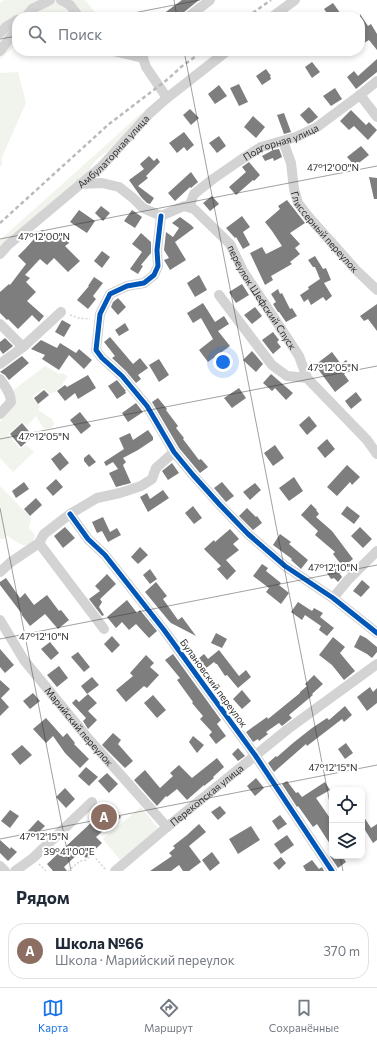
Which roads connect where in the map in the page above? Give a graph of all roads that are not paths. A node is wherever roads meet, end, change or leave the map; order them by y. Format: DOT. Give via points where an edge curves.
graph roads {
  1 [pos="50,0"];
  2 [pos="61,0"];
  3 [pos="210,0"];
  4 [pos="295,0"];
  5 [pos="31,12"];
  6 [pos="75,12"];
  7 [pos="194,12"];
  8 [pos="279,12"];
  9 [pos="12,24"];
  10 [pos="0,33"];
  11 [pos="12,35"];
  12 [pos="0,51"];
  13 [pos="144,56"];
  14 [pos="221,56"];
  15 [pos="377,81"];
  16 [pos="360,96"];
  17 [pos="167,98"];
  18 [pos="377,117"];
  19 [pos="282,141"];
  20 [pos="80,184"];
  21 [pos="189,207"];
  22 [pos="160,216"];
  23 [pos="0,254"];
  24 [pos="377,290"];
  25 [pos="219,295"];
  26 [pos="60,312"];
  27 [pos="0,324"];
  28 [pos="24,348"];
  29 [pos="0,364"];
  30 [pos="307,378"];
  31 [pos="0,379"];
  32 [pos="0,414"];
  33 [pos="174,452"];
  34 [pos="377,454"];
  35 [pos="70,514"];
  36 [pos="39,543"];
  37 [pos="377,551"];
  38 [pos="0,572"];
  39 [pos="333,598"];
  40 [pos="0,620"];
  41 [pos="104,629"];
  42 [pos="377,633"];
  43 [pos="377,664"];
  44 [pos="255,755"];
  45 [pos="92,802"];
  46 [pos="167,827"];
  47 [pos="0,866"];
  48 [pos="5,871"];
  49 [pos="15,871"];
  50 [pos="115,871"];
  51 [pos="332,871"];
  1 -- 5 [label="street"];
  2 -- 6 [label="street"];
  3 -- 7 [label="street"];
  4 -- 8 [label="street"];
  9 -- 10 [label="street"];
  11 -- 12 [label="street"];
  13 -- 17 [label="street" via="146,67"];
  14 -- 17 [label="street, Амбулаторная улица"];
  15 -- 16 [label="street, Подгорная улица"];
  16 -- 18 [label="street"];
  16 -- 19 [label="street, Подгорная улица" via="317,127"];
  17 -- 20 [label="street, Амбулаторная улица" via="101,167"];
  19 -- 21 [label="street, Подгорная улица" via="261,147 213,179 194,194"];
  19 -- 24 [label="street, Глиссерный переулок" via="291,163 298,203 356,270"];
  20 -- 22 [label="street" via="102,183 119,187 143,208"];
  20 -- 23 [label="street, Амбулаторная улица"];
  21 -- 22 [label="street" via="184,206"];
  21 -- 30 [label="street, переулок Шефский Спуск" via="194,208 230,244 242,271 298,356"];
  22 -- 33 [label="street" via="158,266 154,275 144,283 127,286 110,294 100,314 96,350 147,406"];
  25 -- 30 [label="street" via="272,364 288,376"];
  26 -- 28 [label="street"];
  27 -- 28 [label="street"];
  28 -- 29 [label="street"];
  30 -- 34 [label="street, переулок Шефский Спуск" via="367,440"];
  31 -- 32 [label="street" via="11,397 11,402"];
  33 -- 35 [label="street" via="156,468 152,479 141,486 97,498"];
  33 -- 39 [label="street" via="248,534 285,566"];
  35 -- 36 [label="street" via="44,534"];
  35 -- 44 [label="street, Булановский переулок" via="164,630"];
  36 -- 38 [label="street"];
  36 -- 41 [label="street"];
  37 -- 39 [label="street"];
  39 -- 42 [label="street"];
  40 -- 46 [label="street, Марийский переулок" via="24,660 87,737"];
  43 -- 44 [label="street, Перекопская улица"];
  44 -- 46 [label="street, Перекопская улица"];
  44 -- 51 [label="street, Булановский переулок"];
  45 -- 49 [label="street" via="33,858"];
  46 -- 50 [label="street, Перекопская улица"];
  47 -- 48 [label="street"];
}
